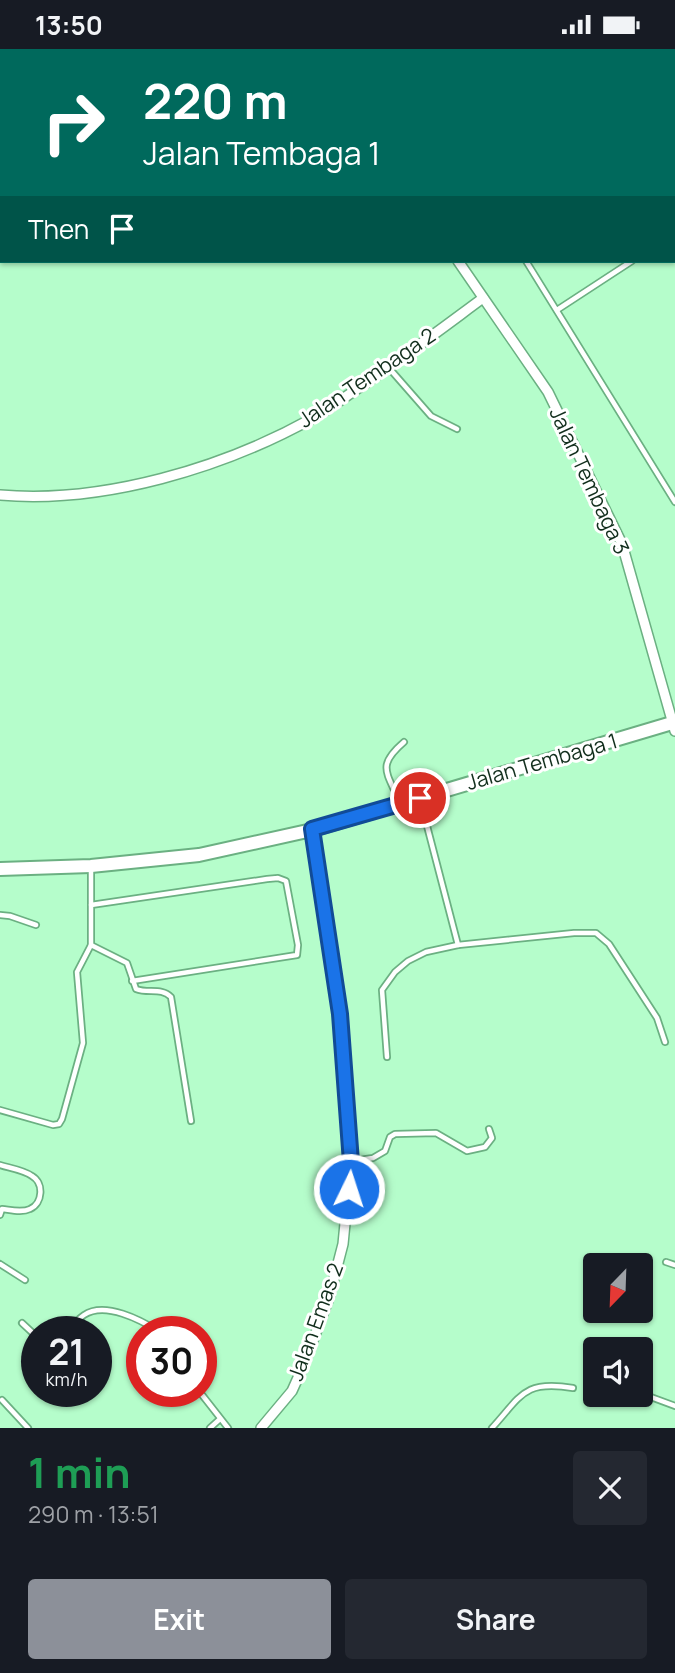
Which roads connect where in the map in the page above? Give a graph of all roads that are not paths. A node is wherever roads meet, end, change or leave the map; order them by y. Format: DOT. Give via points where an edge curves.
graph roads {
  1 [pos="459,263"];
  2 [pos="529,263"];
  3 [pos="629,263"];
  4 [pos="483,298"];
  5 [pos="557,310"];
  6 [pos="388,368"];
  7 [pos="457,429"];
  8 [pos="0,495"];
  9 [pos="675,502"];
  10 [pos="674,727"];
  11 [pos="404,742"];
  12 [pos="420,798"];
  13 [pos="400,804"];
  14 [pos="312,829"];
  15 [pos="91,866"];
  16 [pos="0,869"];
  17 [pos="91,905"];
  18 [pos="0,915"];
  19 [pos="36,925"];
  20 [pos="91,945"];
  21 [pos="458,946"];
  22 [pos="132,981"];
  23 [pos="665,1042"];
  24 [pos="387,1057"];
  25 [pos="0,1110"];
  26 [pos="191,1121"];
  27 [pos="489,1129"];
  28 [pos="351,1162"];
  29 [pos="0,1165"];
  30 [pos="1,1210"];
  31 [pos="666,1262"];
  32 [pos="0,1264"];
  33 [pos="675,1265"];
  34 [pos="25,1280"];
  35 [pos="83,1316"];
  36 [pos="126,1317"];
  37 [pos="573,1388"];
  38 [pos="653,1398"];
  39 [pos="2,1400"];
  40 [pos="675,1406"];
  41 [pos="211,1407"];
  42 [pos="220,1419"];
  43 [pos="28,1428"];
  44 [pos="210,1428"];
  45 [pos="228,1428"];
  46 [pos="261,1428"];
  47 [pos="492,1428"];
  1 -- 4 [label="street, Jalan Tembaga 3"];
  2 -- 5 [label="lane"];
  3 -- 5 [label="lane"];
  4 -- 6 [label="street, Jalan Tembaga 2"];
  4 -- 10 [label="street, Jalan Tembaga 3" via="548,391 622,544"];
  5 -- 9 [label="lane"];
  6 -- 7 [label="lane" via="431,416"];
  6 -- 8 [label="street, Jalan Tembaga 2" via="314,418 209,464 88,495"];
  10 -- 12 [label="street, Jalan Tembaga 1"];
  11 -- 13 [label="lane" via="388,756 385,766"];
  12 -- 13 [label="street, Jalan Tembaga 1"];
  12 -- 21 [label="lane"];
  13 -- 14 [label="street, Jalan Tembaga 1"];
  14 -- 15 [label="street, Jalan Tembaga 1" via="199,855"];
  14 -- 28 [label="street, Jalan Emas 2" via="340,1014"];
  15 -- 16 [label="street, Jalan Tembaga 1"];
  15 -- 17 [label="lane"];
  17 -- 20 [label="lane"];
  17 -- 22 [label="lane" via="267,879 286,881 297,955"];
  18 -- 19 [label="lane"];
  20 -- 22 [label="lane" via="127,963"];
  20 -- 25 [label="lane" via="77,972 83,1043 61,1122 53,1125"];
  21 -- 23 [label="lane" via="596,933 657,1018"];
  21 -- 24 [label="lane" via="408,961 382,990"];
  22 -- 26 [label="lane" via="140,991 164,992 171,997"];
  27 -- 28 [label="lane" via="492,1138 485,1147 467,1151 436,1133 395,1134 385,1151"];
  28 -- 46 [label="street, Jalan Emas 2" via="343,1244 329,1298 292,1391"];
  29 -- 30 [label="lane" via="31,1174 41,1190 30,1209"];
  31 -- 33 [label="lane"];
  32 -- 34 [label="lane"];
  35 -- 36 [label="lane" via="103,1310"];
  37 -- 47 [label="lane" via="537,1386 510,1406"];
  38 -- 40 [label="lane"];
  39 -- 43 [label="lane"];
  41 -- 42 [label="lane"];
  42 -- 44 [label="lane"];
  42 -- 45 [label="lane"];
}
